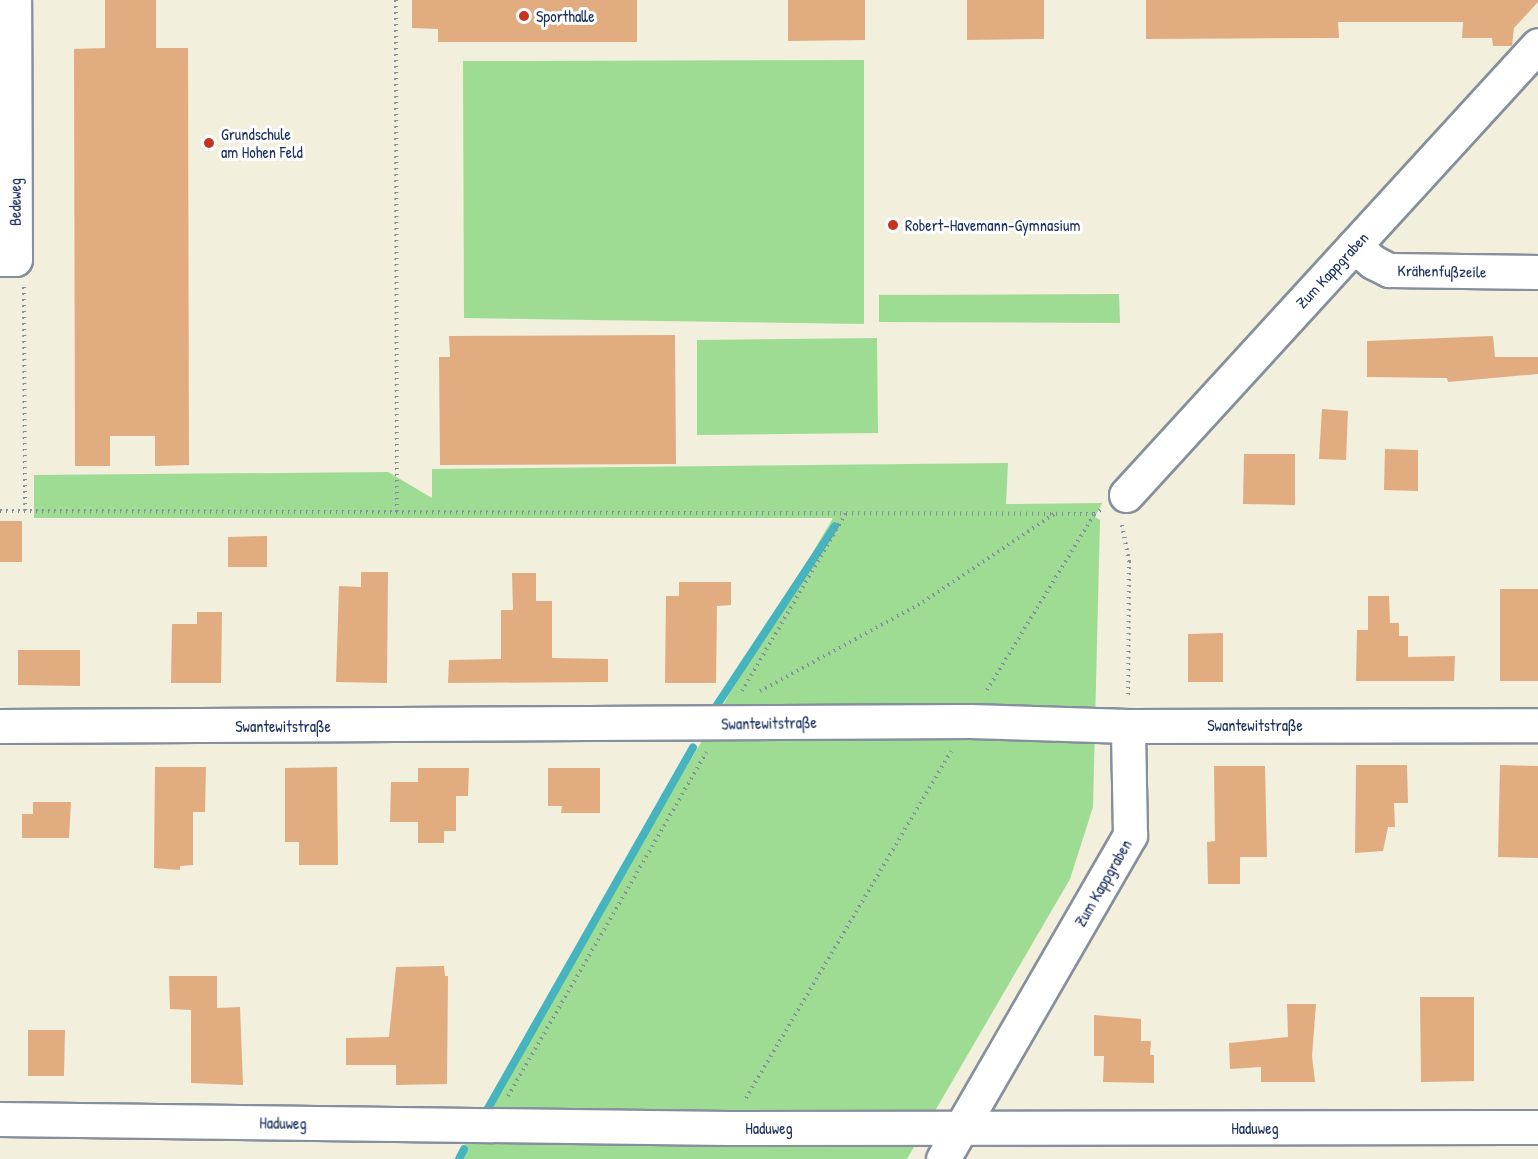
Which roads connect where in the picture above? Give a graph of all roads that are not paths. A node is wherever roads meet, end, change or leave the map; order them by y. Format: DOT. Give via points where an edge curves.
graph roads {
  1 [pos="14,0"];
  2 [pos="1538,45"];
  3 [pos="1354,246"];
  4 [pos="7,259"];
  5 [pos="1538,272"];
  6 [pos="1121,497"];
  7 [pos="1538,725"];
  8 [pos="0,726"];
  9 [pos="1128,726"];
  10 [pos="0,1119"];
  11 [pos="962,1127"];
  12 [pos="1538,1127"];
  13 [pos="943,1159"];
  1 -- 4 [label="street, Bedeweg"];
  2 -- 3 [label="street, Zum Kappgraben"];
  3 -- 5 [label="street, Krähenfußzeile" via="1389,270"];
  3 -- 6 [label="street, Zum Kappgraben"];
  7 -- 9 [label="street, Swantewitstraße"];
  8 -- 9 [label="street, Swantewitstraße" via="969,721"];
  9 -- 11 [label="street, Zum Kappgraben" via="1131,835"];
  10 -- 11 [label="street, Haduweg"];
  11 -- 12 [label="street, Haduweg"];
  11 -- 13 [label="street, Zum Kappgraben"];
}
